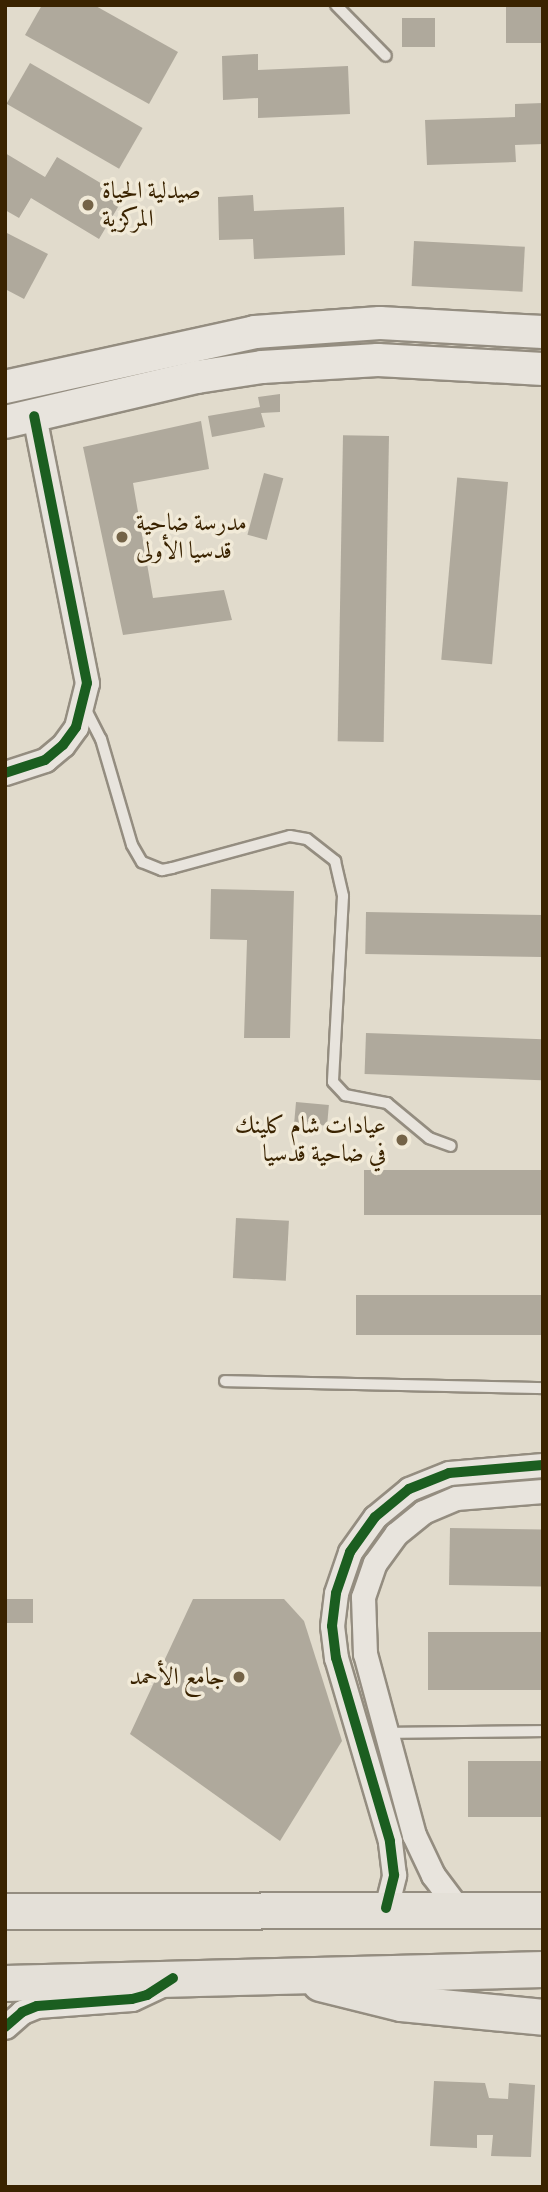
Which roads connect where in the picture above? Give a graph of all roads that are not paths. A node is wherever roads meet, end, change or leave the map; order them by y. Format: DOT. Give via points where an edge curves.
graph roads {
  1 [pos="336,5"];
  2 [pos="386,56"];
  3 [pos="543,332"];
  4 [pos="543,369"];
  5 [pos="64,374"];
  6 [pos="5,387"];
  7 [pos="71,407"];
  8 [pos="13,416"];
  9 [pos="84,706"];
  10 [pos="5,774"];
  11 [pos="451,1146"];
  12 [pos="225,1381"];
  13 [pos="543,1388"];
  14 [pos="543,1465"];
  15 [pos="543,1491"];
  16 [pos="543,1731"];
  17 [pos="385,1733"];
  18 [pos="386,1908"];
  19 [pos="543,1910"];
  20 [pos="5,1911"];
  21 [pos="460,1911"];
  22 [pos="543,1969"];
  23 [pos="297,1975"];
  24 [pos="173,1978"];
  25 [pos="5,1983"];
  26 [pos="543,2017"];
  27 [pos="5,2027"];
  1 -- 2 [label="lane"];
  3 -- 5 [label="main road" via="380,323 323,326 232,337"];
  4 -- 7 [label="main road" via="378,360 262,367"];
  5 -- 6 [label="main road"];
  5 -- 7 [label="main road"];
  7 -- 8 [label="main road"];
  8 -- 9 [label="street" via="87,683"];
  9 -- 10 [label="street" via="63,745 45,760"];
  9 -- 11 [label="lane" via="101,739 132,845 142,862 172,868 290,836 307,839 335,862 343,896 333,1082 345,1095 387,1103 429,1138"];
  12 -- 13 [label="lane"];
  14 -- 18 [label="street" via="449,1473 409,1489 375,1517 346,1562 335,1593 332,1626 336,1658 390,1840 394,1875"];
  15 -- 17 [label="street" via="456,1498 423,1512 396,1534 375,1563 363,1597 361,1625"];
  16 -- 17 [label="lane"];
  17 -- 21 [label="street" via="422,1856"];
  18 -- 20 [label="main road"];
  18 -- 21 [label="main road"];
  19 -- 21 [label="main road"];
  22 -- 23 [label="main road"];
  23 -- 24 [label="main road"];
  23 -- 26 [label="main road" via="377,1999"];
  24 -- 25 [label="main road"];
  24 -- 27 [label="street" via="132,1999 37,2007 22,2012"];
}
